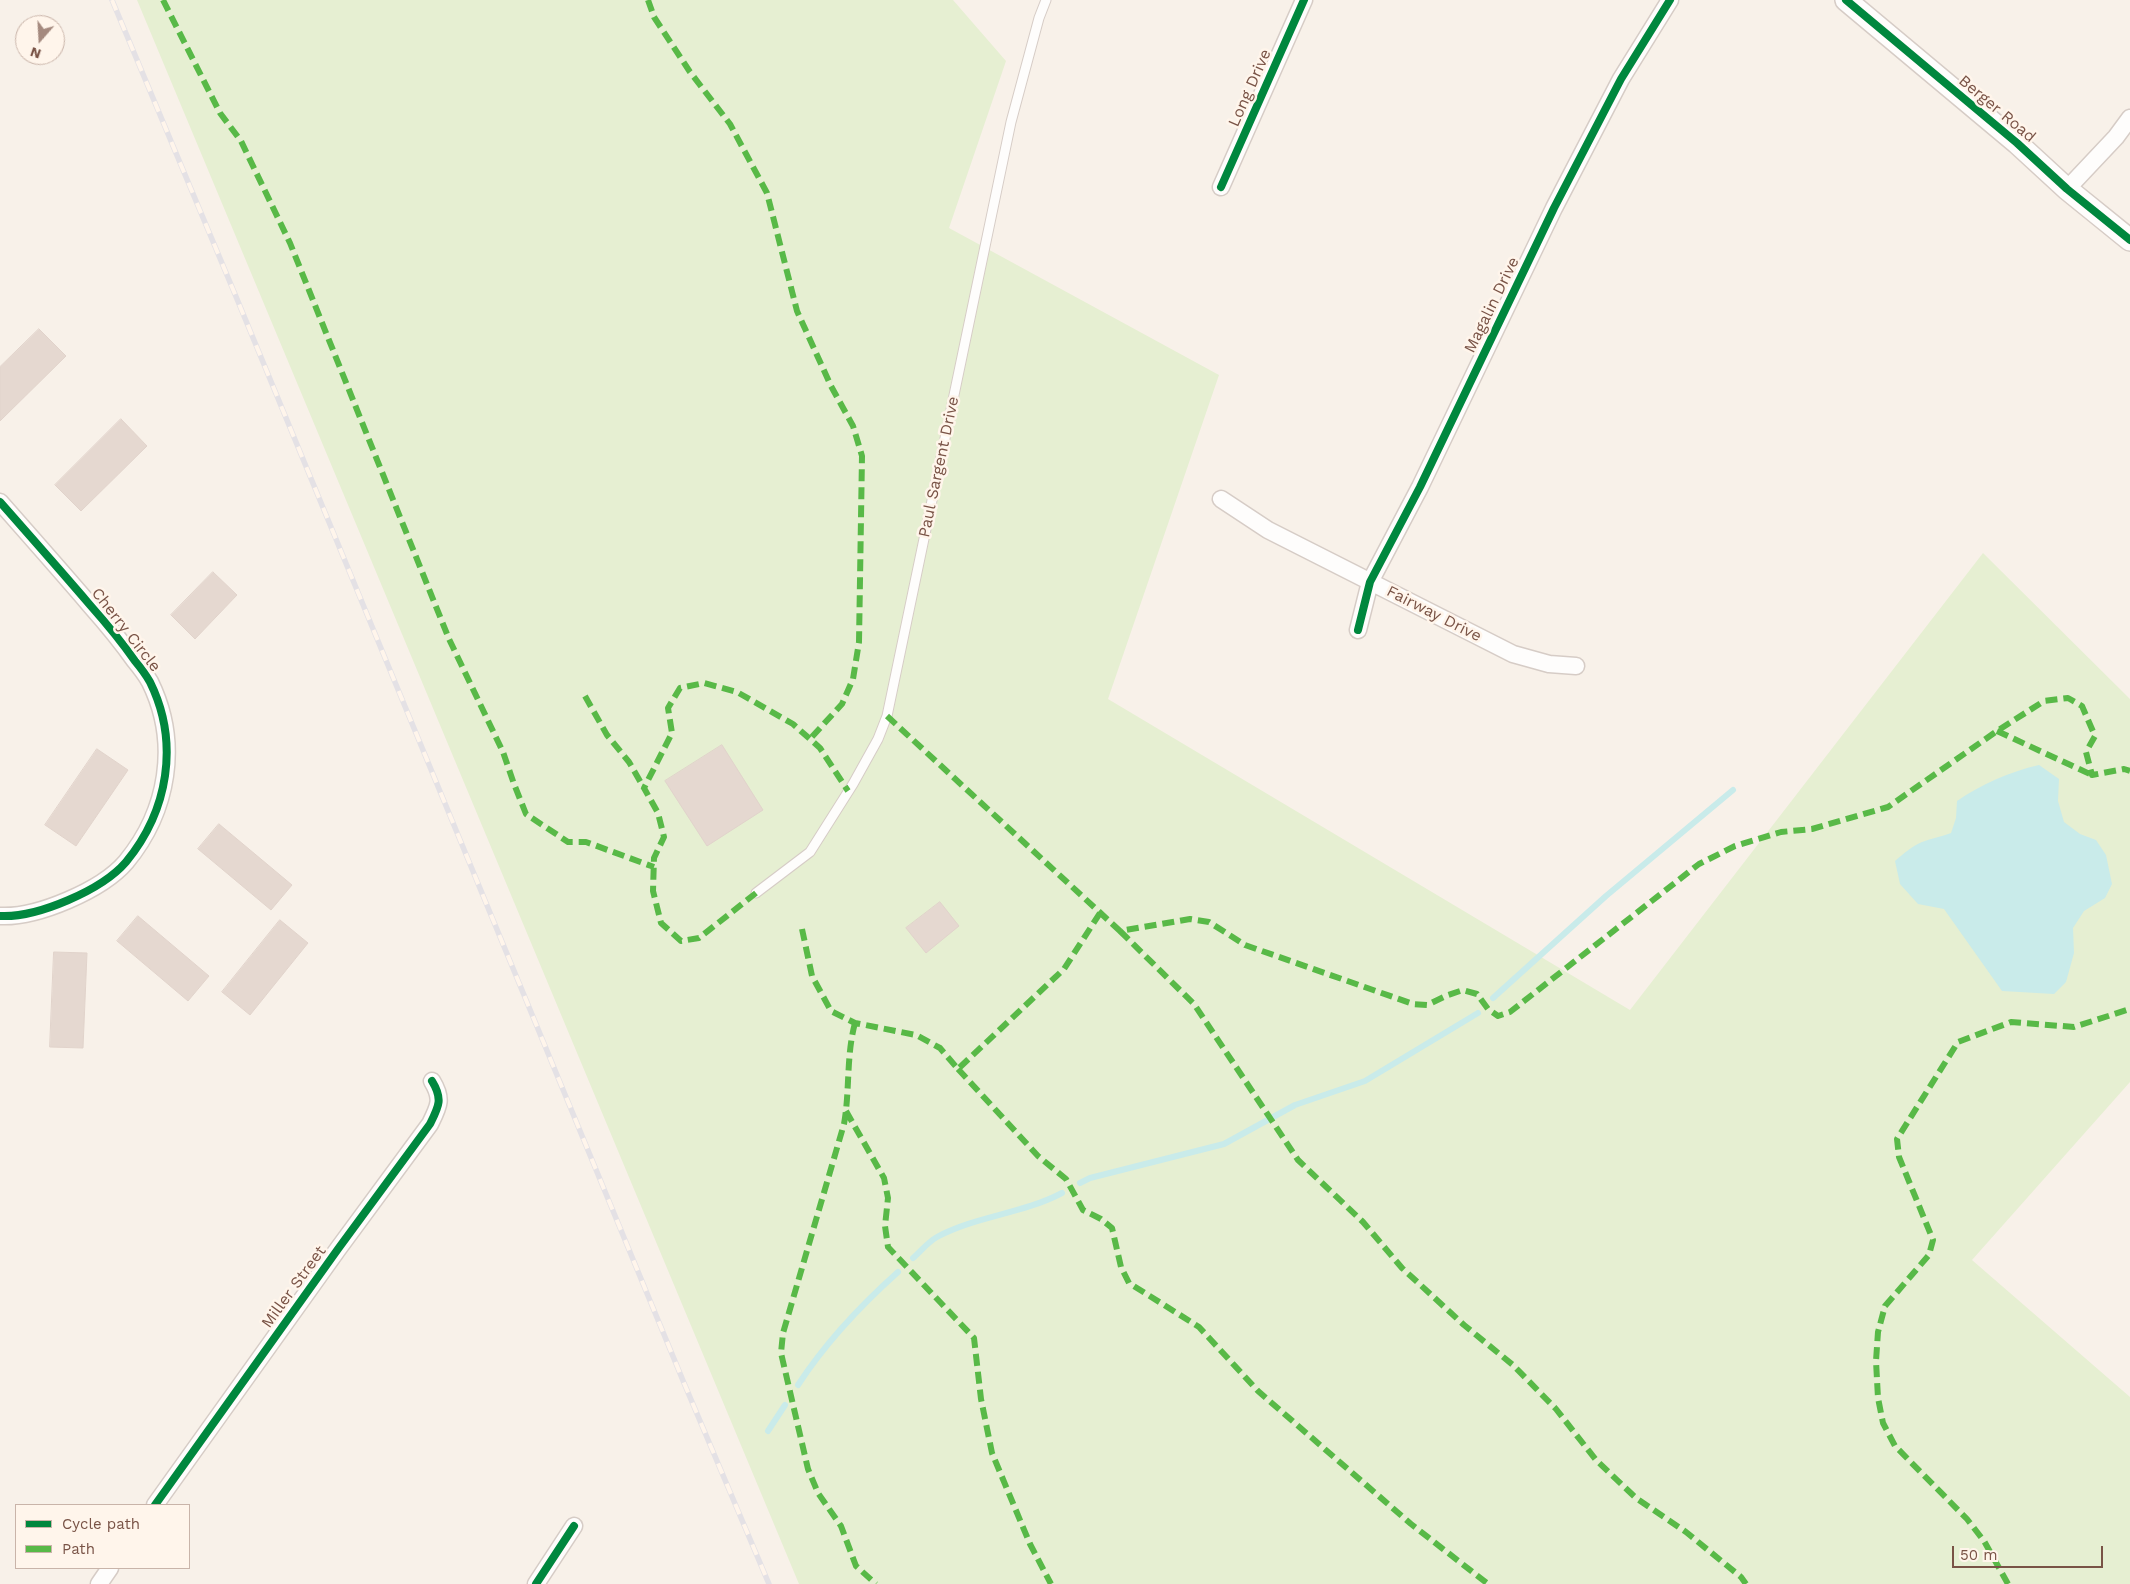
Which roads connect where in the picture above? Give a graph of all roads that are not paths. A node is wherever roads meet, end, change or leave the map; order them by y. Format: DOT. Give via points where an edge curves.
graph roads {
  1 [pos="1046,0"];
  2 [pos="1304,0"];
  3 [pos="1670,0"];
  4 [pos="1846,0"];
  5 [pos="2130,118"];
  6 [pos="1220,187"];
  7 [pos="2067,190"];
  8 [pos="2130,240"];
  9 [pos="1221,499"];
  10 [pos="0,502"];
  11 [pos="1370,582"];
  12 [pos="1358,630"];
  13 [pos="1576,666"];
  14 [pos="756,893"];
  15 [pos="0,916"];
  16 [pos="432,1081"];
  17 [pos="156,1504"];
  18 [pos="574,1526"];
  19 [pos="109,1569"];
  20 [pos="99,1584"];
  21 [pos="536,1584"];
  1 -- 14 [label="lane, Paul Sargent Drive" via="1011,122 887,716 853,784 810,852"];
  2 -- 6 [label="street, Long Drive"];
  3 -- 11 [label="street, Magalin Drive" via="1621,79 1554,208 1420,487"];
  4 -- 7 [label="street, Berger Road" via="2017,143"];
  5 -- 7 [label="street"];
  7 -- 8 [label="street, Berger Road"];
  9 -- 11 [label="street, Fairway Drive" via="1268,530"];
  10 -- 15 [label="street, Cherry Circle" via="116,634 150,681 166,736 166,764 162,793 153,821 138,847 118,871 95,888 70,900 25,913"];
  11 -- 12 [label="street, Magalin Drive"];
  11 -- 13 [label="street, Fairway Drive" via="1513,654 1549,664"];
  16 -- 17 [label="street, Miller Street" via="439,1093 439,1107 430,1124"];
  18 -- 21 [label="street"];
  19 -- 20 [label="street"];
}
